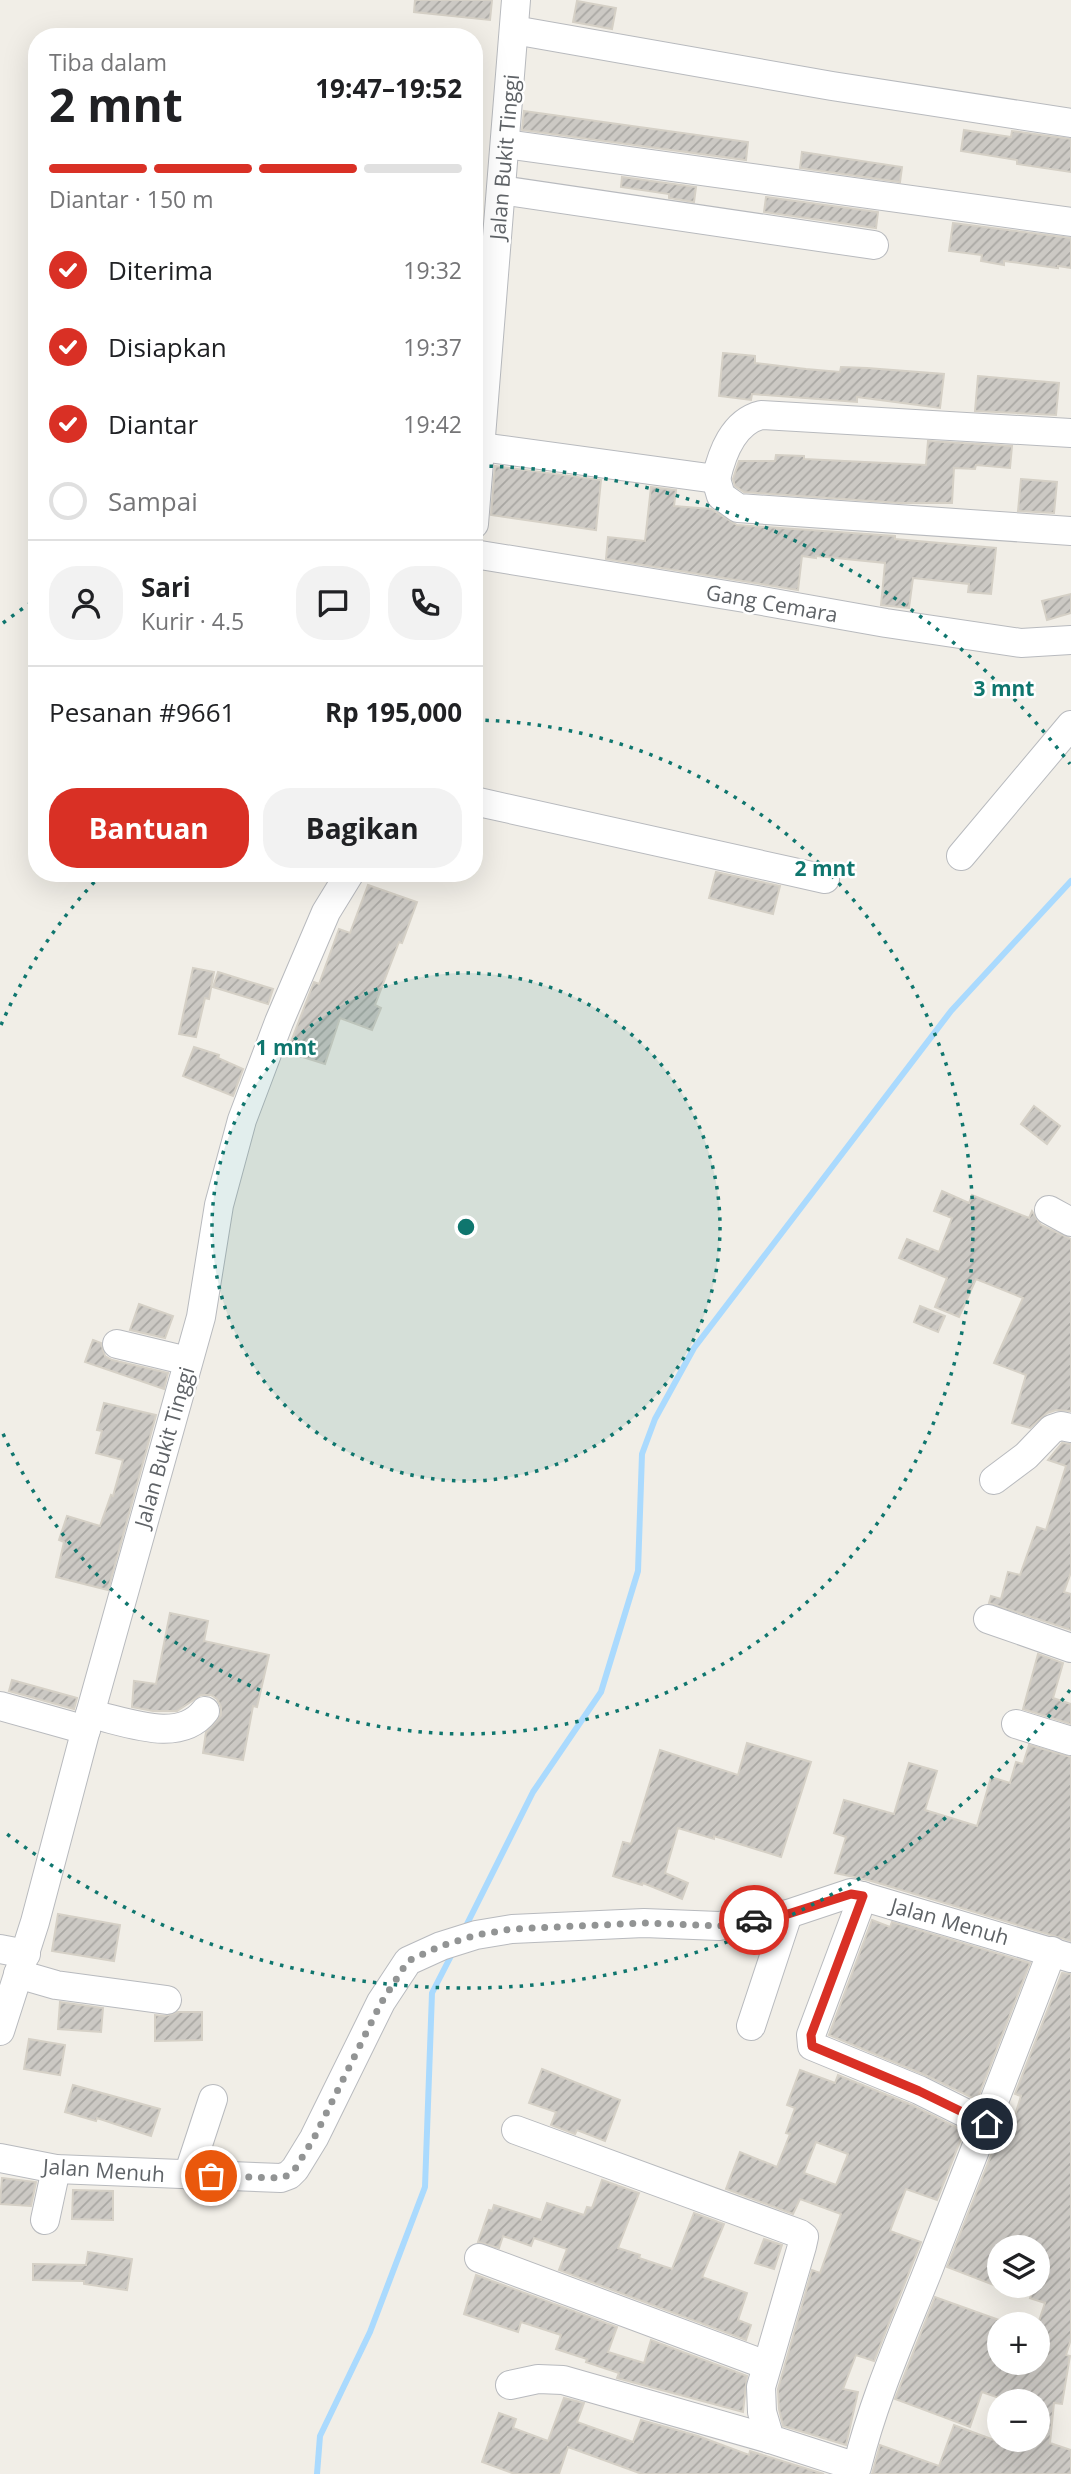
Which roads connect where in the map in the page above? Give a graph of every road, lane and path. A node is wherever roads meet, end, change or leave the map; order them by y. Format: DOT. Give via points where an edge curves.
graph roads {
  1 [pos="516,0"];
  2 [pos="513,30"];
  3 [pos="1071,123"];
  4 [pos="505,144"];
  5 [pos="501,190"];
  6 [pos="1071,222"];
  7 [pos="874,245"];
  8 [pos="483,393"];
  9 [pos="1071,433"];
  10 [pos="483,439"];
  11 [pos="716,479"];
  12 [pos="1071,531"];
  13 [pos="483,555"];
  14 [pos="1071,640"];
  15 [pos="1071,725"];
  16 [pos="483,803"];
  17 [pos="961,856"];
  18 [pos="825,879"];
  19 [pos="344,882"];
  20 [pos="117,1344"];
  21 [pos="188,1362"];
  22 [pos="1071,1428"];
  23 [pos="994,1480"];
  24 [pos="988,1619"];
  25 [pos="1071,1648"];
  26 [pos="0,1706"];
  27 [pos="205,1711"];
  28 [pos="88,1722"];
  29 [pos="1016,1724"];
  30 [pos="1071,1741"];
  31 [pos="863,1896"];
  32 [pos="788,1914"];
  33 [pos="1062,1955"];
  34 [pos="15,1959"];
  35 [pos="167,2000"];
  36 [pos="751,2026"];
  37 [pos="0,2031"];
  38 [pos="213,2099"];
  39 [pos="987,2124"];
  40 [pos="516,2130"];
  41 [pos="0,2158"];
  42 [pos="56,2169"];
  43 [pos="188,2175"];
  44 [pos="46,2220"];
  45 [pos="479,2258"];
  46 [pos="766,2365"];
  47 [pos="510,2385"];
  48 [pos="770,2439"];
  49 [pos="856,2472"];
  1 -- 2 [label="street, Jalan Bukit Tinggi"];
  2 -- 3 [label="street"];
  2 -- 4 [label="street, Jalan Bukit Tinggi"];
  4 -- 5 [label="street, Jalan Bukit Tinggi"];
  4 -- 6 [label="street"];
  5 -- 7 [label="street"];
  5 -- 8 [label="street, Jalan Bukit Tinggi"];
  9 -- 11 [label="street" via="761,415 747,419 739,428 724,452"];
  10 -- 11 [label="street"];
  11 -- 12 [label="street" via="720,496 738,508"];
  13 -- 14 [label="street, Gang Cemara" via="1021,643"];
  15 -- 17 [label="street"];
  16 -- 18 [label="street"];
  19 -- 21 [label="street, Jalan Bukit Tinggi" via="326,912 242,1119 219,1205 201,1317"];
  20 -- 21 [label="street"];
  21 -- 28 [label="street, Jalan Bukit Tinggi"];
  22 -- 23 [label="street" via="1052,1429"];
  24 -- 25 [label="street"];
  26 -- 28 [label="street"];
  27 -- 28 [label="street" via="198,1721 176,1729"];
  28 -- 34 [label="street, Jalan Bukit Tinggi"];
  29 -- 30 [label="street"];
  31 -- 32 [label="street, Jalan Menuh" via="851,1894"];
  31 -- 33 [label="street, Jalan Menuh"];
  31 -- 39 [label="street" via="812,2046"];
  32 -- 36 [label="street"];
  32 -- 43 [label="street, Jalan Menuh" via="719,1926 644,1923 512,1929 441,1946 408,1961 381,2003 314,2138 289,2175"];
  33 -- 39 [label="street"];
  34 -- 35 [label="street" via="56,1985"];
  34 -- 37 [label="street, Jalan Bukit Tinggi"];
  38 -- 43 [label="street"];
  39 -- 49 [label="street" via="886,2374"];
  40 -- 46 [label="street" via="804,2237"];
  41 -- 42 [label="street, Jalan Menuh"];
  42 -- 43 [label="street, Jalan Menuh"];
  42 -- 44 [label="street"];
  45 -- 46 [label="street"];
  46 -- 48 [label="street" via="760,2398"];
  47 -- 48 [label="street" via="563,2380"];
  48 -- 49 [label="street"];
}
